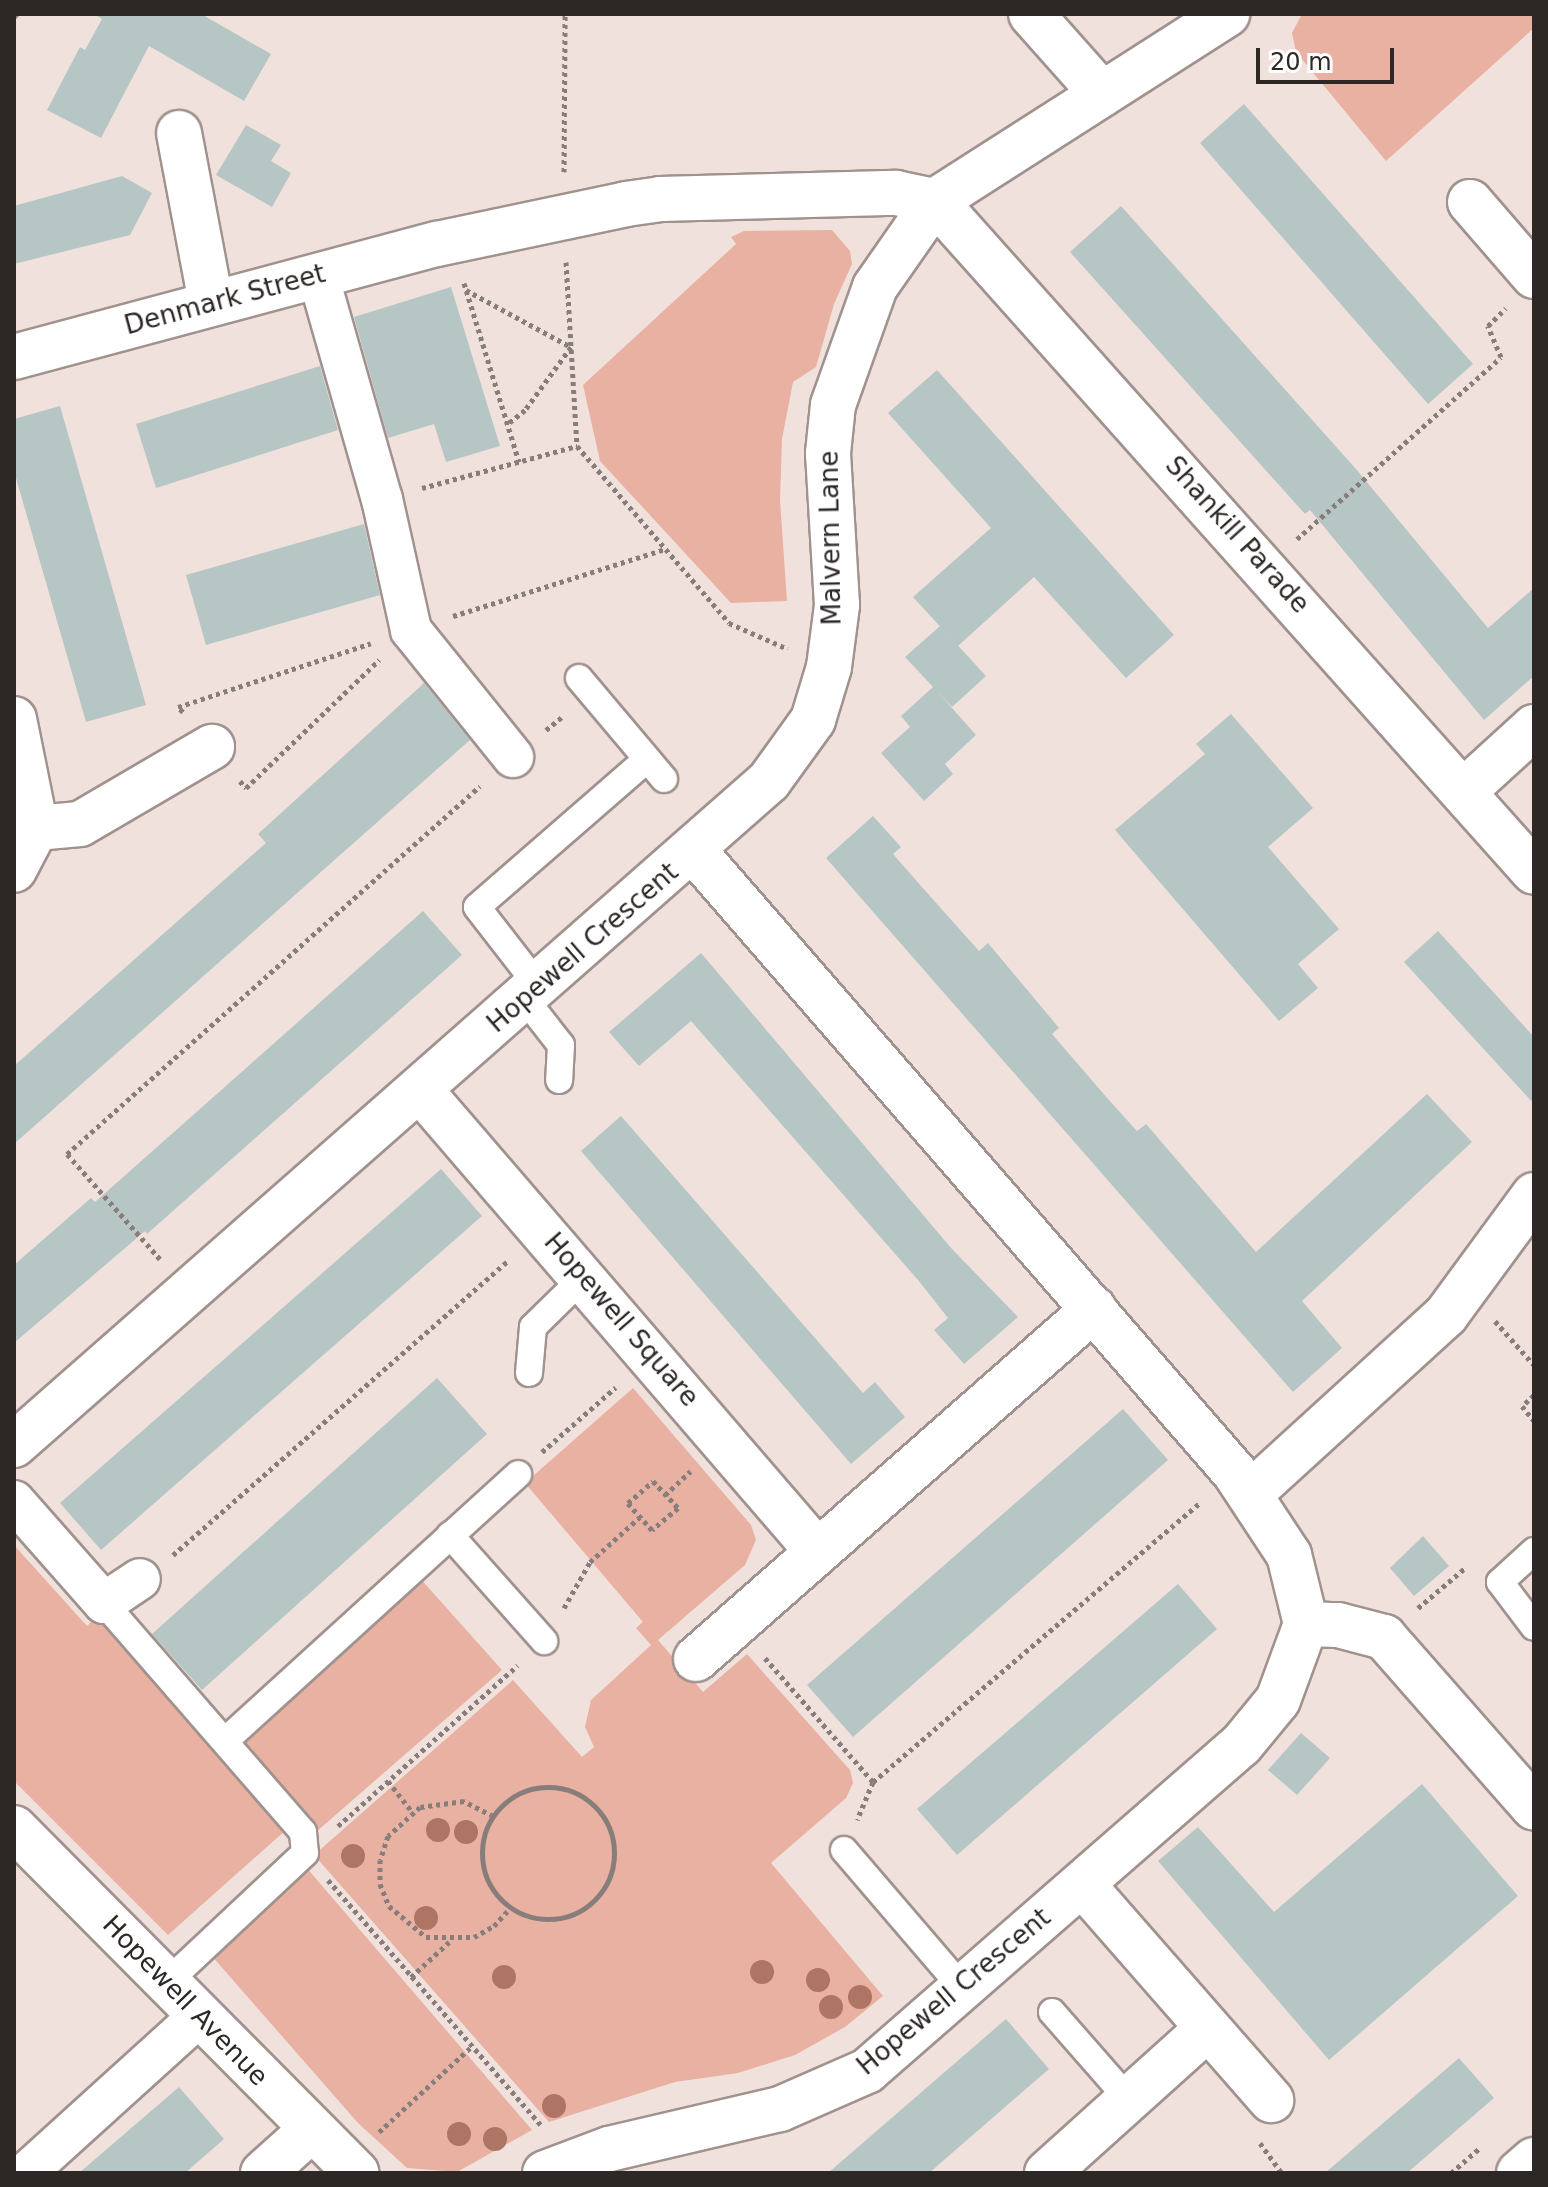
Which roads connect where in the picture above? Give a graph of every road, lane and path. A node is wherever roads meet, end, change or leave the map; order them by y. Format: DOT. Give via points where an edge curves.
graph roads {
  1 [pos="565,14"];
  2 [pos="1031,14"];
  3 [pos="1227,14"];
  4 [pos="1102,94"];
  5 [pos="179,133"];
  6 [pos="935,201"];
  7 [pos="1470,202"];
  8 [pos="564,218"];
  9 [pos="444,243"];
  10 [pos="318,275"];
  11 [pos="1525,287"];
  12 [pos="466,290"];
  13 [pos="211,302"];
  14 [pos="571,347"];
  15 [pos="14,357"];
  16 [pos="508,424"];
  17 [pos="577,446"];
  18 [pos="519,462"];
  19 [pos="382,499"];
  20 [pos="1266,567"];
  21 [pos="411,630"];
  22 [pos="829,667"];
  23 [pos="585,685"];
  24 [pos="14,719"];
  25 [pos="1534,727"];
  26 [pos="212,747"];
  27 [pos="513,757"];
  28 [pos="1464,791"];
  29 [pos="36,828"];
  30 [pos="694,851"];
  31 [pos="14,870"];
  32 [pos="1534,872"];
  33 [pos="532,993"];
  34 [pos="559,1080"];
  35 [pos="421,1091"];
  36 [pos="1534,1195"];
  37 [pos="542,1229"];
  38 [pos="584,1277"];
  39 [pos="1468,1290"];
  40 [pos="190,1292"];
  41 [pos="1094,1309"];
  42 [pos="651,1356"];
  43 [pos="1534,1365"];
  44 [pos="529,1373"];
  45 [pos="1534,1395"];
  46 [pos="1534,1421"];
  47 [pos="14,1445"];
  48 [pos="518,1474"];
  49 [pos="1243,1483"];
  50 [pos="14,1501"];
  51 [pos="640,1517"];
  52 [pos="450,1535"];
  53 [pos="1534,1551"];
  54 [pos="818,1552"];
  55 [pos="1476,1558"];
  56 [pos="140,1579"];
  57 [pos="104,1603"];
  58 [pos="735,1624"];
  59 [pos="1306,1624"];
  60 [pos="1534,1627"];
  61 [pos="1384,1637"];
  62 [pos="544,1641"];
  63 [pos="696,1659"];
  64 [pos="226,1740"];
  65 [pos="388,1781"];
  66 [pos="873,1782"];
  67 [pos="1534,1808"];
  68 [pos="412,1812"];
  69 [pos="493,1816"];
  70 [pos="14,1828"];
  71 [pos="844,1850"];
  72 [pos="305,1853"];
  73 [pos="1083,1885"];
  74 [pos="510,1908"];
  75 [pos="450,1941"];
  76 [pos="411,1977"];
  77 [pos="167,1982"];
  78 [pos="963,1989"];
  79 [pos="1052,2012"];
  80 [pos="199,2016"];
  81 [pos="1207,2029"];
  82 [pos="471,2047"];
  83 [pos="1129,2100"];
  84 [pos="1271,2100"];
  85 [pos="311,2130"];
  86 [pos="1534,2160"];
  87 [pos="558,2166"];
  88 [pos="352,2168"];
  89 [pos="26,2173"];
  90 [pos="263,2173"];
  91 [pos="1047,2173"];
  92 [pos="1519,2173"];
  1 -- 8 [label="path"];
  2 -- 4 [label="street"];
  3 -- 4 [label="street"];
  4 -- 6 [label="street"];
  5 -- 13 [label="street"];
  6 -- 8 [label="street, Denmark Street" via="896,193 660,199"];
  6 -- 20 [label="street, Shankill Parade"];
  6 -- 22 [label="street, Malvern Lane" via="875,287 833,405 828,453 837,605"];
  7 -- 11 [label="street"];
  8 -- 9 [label="street, Denmark Street"];
  8 -- 14 [label="path"];
  9 -- 10 [label="street, Denmark Street"];
  9 -- 12 [label="path"];
  10 -- 13 [label="street, Denmark Street"];
  10 -- 19 [label="street"];
  11 -- 20 [label="path" via="1488,326 1501,357"];
  12 -- 14 [label="path"];
  12 -- 16 [label="path"];
  13 -- 15 [label="street, Denmark Street"];
  14 -- 16 [label="path" via="525,410"];
  14 -- 17 [label="path"];
  16 -- 18 [label="path"];
  17 -- 18 [label="path"];
  17 -- 22 [label="path" via="729,623"];
  18 -- 19 [label="path"];
  19 -- 21 [label="street"];
  20 -- 28 [label="street, Shankill Parade"];
  21 -- 26 [label="path" via="246,788"];
  21 -- 27 [label="street"];
  22 -- 30 [label="street, Malvern Lane" via="813,720 769,781"];
  23 -- 27 [label="path"];
  23 -- 33 [label="lane" via="655,769 477,907"];
  24 -- 29 [label="street"];
  25 -- 28 [label="street"];
  26 -- 29 [label="street" via="80,824"];
  27 -- 40 [label="path" via="67,1154"];
  28 -- 32 [label="street, Shankill Parade"];
  29 -- 31 [label="street"];
  30 -- 33 [label="street, Hopewell Crescent"];
  30 -- 41 [label="street, Hopewell Crescent"];
  33 -- 34 [label="lane" via="561,1045"];
  33 -- 35 [label="street, Hopewell Crescent"];
  35 -- 37 [label="street, Hopewell Square"];
  35 -- 40 [label="street, Hopewell Crescent"];
  36 -- 39 [label="street"];
  37 -- 38 [label="street, Hopewell Square"];
  37 -- 56 [label="path" via="193,1540"];
  38 -- 42 [label="street, Hopewell Square"];
  38 -- 44 [label="lane" via="533,1327"];
  39 -- 43 [label="path"];
  39 -- 49 [label="street" via="1354,1402"];
  40 -- 47 [label="street, Hopewell Crescent"];
  41 -- 49 [label="street, Hopewell Crescent"];
  41 -- 54 [label="street"];
  42 -- 48 [label="path"];
  42 -- 54 [label="street, Hopewell Square"];
  45 -- 46 [label="path" via="1522,1406"];
  48 -- 52 [label="lane"];
  49 -- 59 [label="street, Hopewell Crescent" via="1289,1555"];
  49 -- 66 [label="path"];
  50 -- 57 [label="street"];
  51 -- 51 [label="path" via="652,1530 678,1508 653,1481 628,1503"];
  51 -- 62 [label="path" via="590,1562"];
  52 -- 62 [label="lane"];
  52 -- 64 [label="lane"];
  53 -- 60 [label="lane" via="1500,1582"];
  54 -- 58 [label="street"];
  55 -- 61 [label="path"];
  56 -- 57 [label="street"];
  57 -- 64 [label="lane"];
  58 -- 63 [label="street"];
  58 -- 66 [label="path"];
  59 -- 61 [label="street" via="1338,1625"];
  59 -- 73 [label="street, Hopewell Crescent" via="1278,1700 1241,1745"];
  61 -- 67 [label="street"];
  62 -- 65 [label="path"];
  64 -- 72 [label="lane" via="303,1832"];
  65 -- 68 [label="path"];
  65 -- 72 [label="path"];
  66 -- 71 [label="path"];
  68 -- 69 [label="path" via="453,1800"];
  68 -- 75 [label="path" via="388,1836 380,1884 389,1906 405,1924 426,1937"];
  69 -- 74 [label="path" via="481,1855 485,1875"];
  69 -- 74 [label="path" via="529,1789 573,1791 592,1803 614,1841 607,1885 575,1914 553,1920"];
  70 -- 77 [label="street, Hopewell Avenue"];
  71 -- 78 [label="lane"];
  72 -- 76 [label="path"];
  72 -- 77 [label="lane"];
  73 -- 78 [label="street, Hopewell Crescent"];
  73 -- 81 [label="street"];
  74 -- 75 [label="path" via="474,1937"];
  75 -- 76 [label="path"];
  76 -- 82 [label="path"];
  77 -- 80 [label="street, Hopewell Avenue"];
  78 -- 87 [label="street, Hopewell Crescent" via="867,2071 780,2109"];
  79 -- 83 [label="lane"];
  80 -- 85 [label="street, Hopewell Avenue"];
  80 -- 89 [label="street"];
  81 -- 83 [label="street"];
  81 -- 84 [label="street"];
  82 -- 87 [label="path"];
  82 -- 88 [label="path"];
  83 -- 91 [label="street"];
  85 -- 88 [label="street, Hopewell Avenue"];
  85 -- 90 [label="street"];
  86 -- 92 [label="street"];
}
